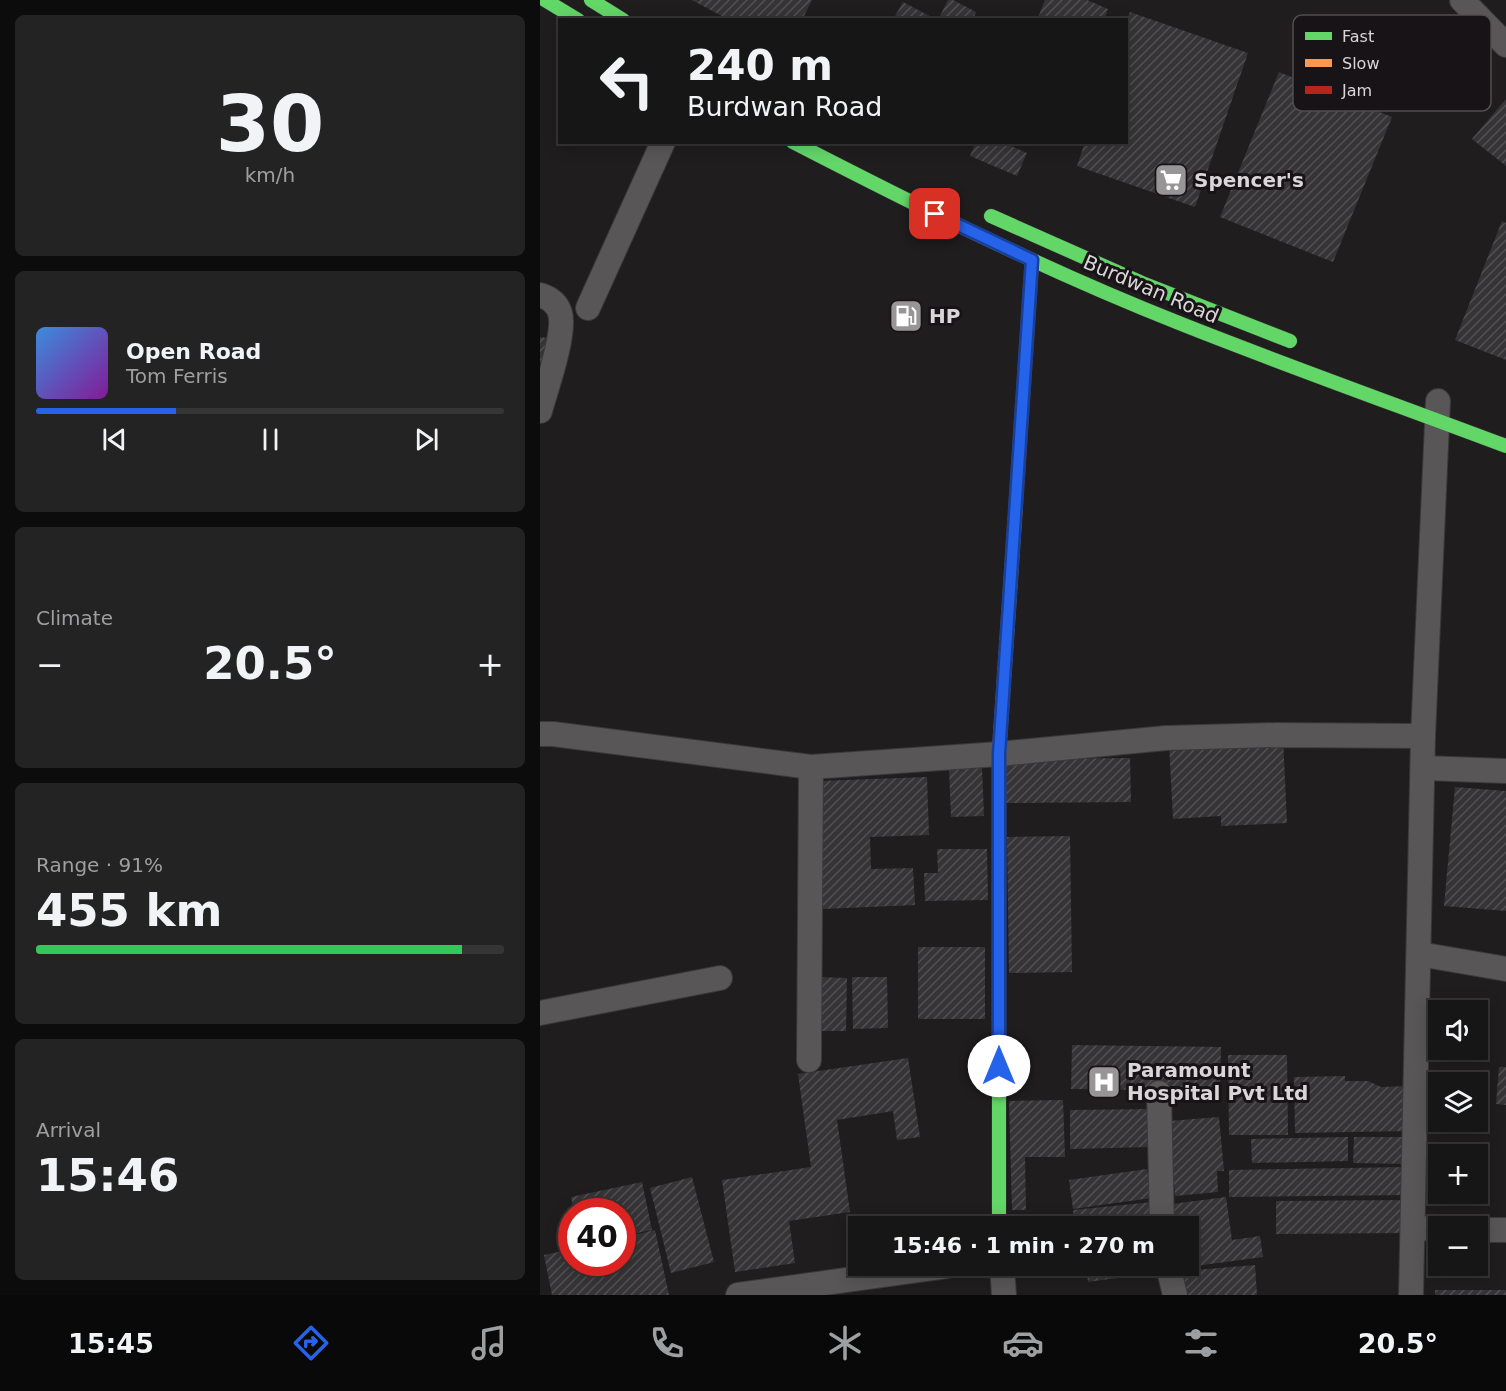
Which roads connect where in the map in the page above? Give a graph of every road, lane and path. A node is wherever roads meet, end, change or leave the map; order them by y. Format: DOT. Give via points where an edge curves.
graph roads {
  1 [pos="545,0"];
  2 [pos="591,0"];
  3 [pos="1462,0"];
  4 [pos="1477,15"];
  5 [pos="575,18"];
  6 [pos="620,18"];
  7 [pos="1491,28"];
  8 [pos="1506,43"];
  9 [pos="662,144"];
  10 [pos="797,144"];
  11 [pos="982,212"];
  12 [pos="1032,260"];
  13 [pos="540,296"];
  14 [pos="588,308"];
  15 [pos="1308,349"];
  16 [pos="1437,406"];
  17 [pos="540,411"];
  18 [pos="1506,446"];
  19 [pos="540,734"];
  20 [pos="1423,736"];
  21 [pos="999,754"];
  22 [pos="811,767"];
  23 [pos="1424,768"];
  24 [pos="1506,771"];
  25 [pos="1419,954"];
  26 [pos="1506,969"];
  27 [pos="720,978"];
  28 [pos="540,1013"];
  29 [pos="809,1060"];
  30 [pos="1159,1093"];
  31 [pos="999,1216"];
  32 [pos="1162,1216"];
  33 [pos="1413,1228"];
  34 [pos="1428,1229"];
  35 [pos="1488,1230"];
  36 [pos="1506,1230"];
  37 [pos="876,1276"];
  38 [pos="1003,1276"];
  39 [pos="1170,1276"];
  40 [pos="738,1295"];
  41 [pos="1004,1295"];
  42 [pos="1175,1295"];
  43 [pos="1411,1295"];
  1 -- 5 [label="main road"];
  2 -- 6 [label="main road"];
  3 -- 4 [label="street"];
  7 -- 8 [label="street"];
  9 -- 14 [label="street"];
  10 -- 12 [label="main road, Burdwan Road"];
  11 -- 15 [label="main road, Burdwan Road" via="1142,283"];
  12 -- 16 [label="main road, Burdwan Road" via="1178,323"];
  12 -- 21 [label="main road"];
  13 -- 17 [label="street" via="554,302 560,314 560,333"];
  16 -- 18 [label="main road, Burdwan Road"];
  16 -- 20 [label="street"];
  19 -- 22 [label="street"];
  20 -- 21 [label="street" via="1166,738"];
  20 -- 23 [label="street"];
  21 -- 22 [label="street"];
  21 -- 31 [label="main road"];
  22 -- 29 [label="street"];
  23 -- 24 [label="street"];
  23 -- 25 [label="street"];
  25 -- 26 [label="street"];
  25 -- 33 [label="street"];
  27 -- 28 [label="street"];
  30 -- 32 [label="street"];
  33 -- 34 [label="street"];
  33 -- 43 [label="street"];
  35 -- 36 [label="street"];
  37 -- 40 [label="street"];
  38 -- 41 [label="street"];
  39 -- 42 [label="street"];
}
